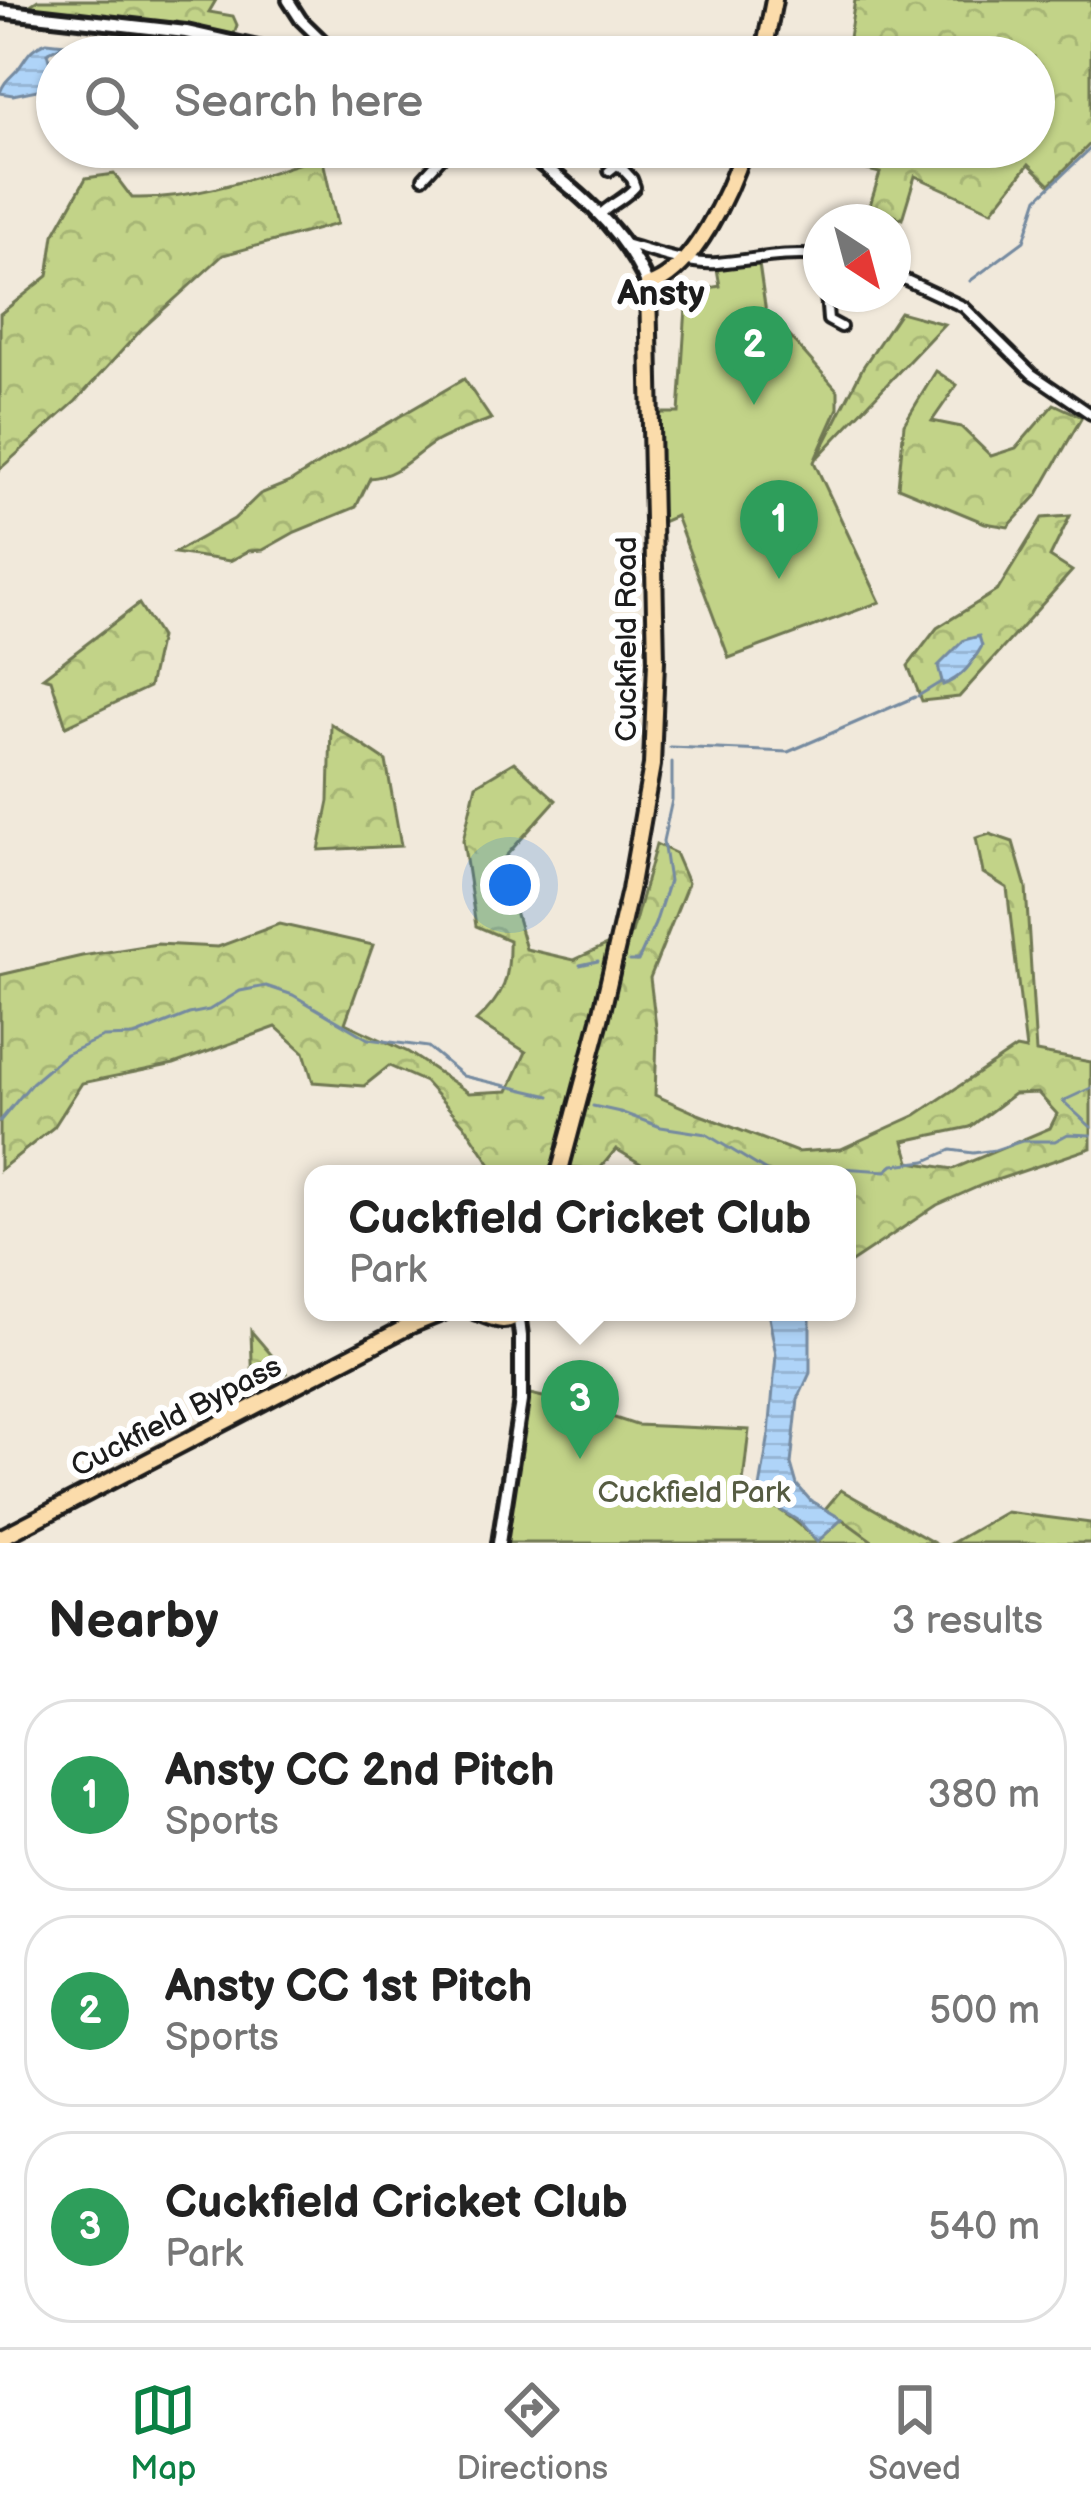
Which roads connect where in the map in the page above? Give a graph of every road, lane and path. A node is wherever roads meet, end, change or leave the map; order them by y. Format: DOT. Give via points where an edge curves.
graph roads {
  1 [pos="288,0"];
  2 [pos="774,0"];
  3 [pos="0,11"];
  4 [pos="204,36"];
  5 [pos="317,36"];
  6 [pos="767,36"];
  7 [pos="432,168"];
  8 [pos="544,168"];
  9 [pos="613,168"];
  10 [pos="735,168"];
  11 [pos="423,178"];
  12 [pos="600,215"];
  13 [pos="623,243"];
  14 [pos="803,254"];
  15 [pos="686,260"];
  16 [pos="911,282"];
  17 [pos="648,286"];
  18 [pos="827,312"];
  19 [pos="816,318"];
  20 [pos="828,320"];
  21 [pos="841,326"];
  22 [pos="1091,414"];
  23 [pos="561,1165"];
  24 [pos="423,1321"];
  25 [pos="510,1321"];
  26 [pos="0,1538"];
  27 [pos="499,1543"];
  1 -- 5 [label="street"];
  2 -- 6 [label="highway"];
  3 -- 4 [label="main road"];
  7 -- 11 [label="street"];
  8 -- 12 [label="main road, Cuckfield Road"];
  9 -- 12 [label="street" via="634,187"];
  10 -- 15 [label="highway"];
  12 -- 13 [label="main road, Cuckfield Road"];
  13 -- 15 [label="street"];
  13 -- 17 [label="main road, Cuckfield Road"];
  14 -- 15 [label="street"];
  15 -- 17 [label="highway"];
  16 -- 22 [label="street" via="964,307 1032,374"];
  17 -- 23 [label="highway, Cuckfield Road" via="652,765"];
  18 -- 20 [label="street"];
  19 -- 20 [label="street"];
  20 -- 21 [label="street"];
  24 -- 26 [label="highway, Cuckfield Bypass"];
  25 -- 27 [label="main road" via="521,1336 521,1401"];
}
